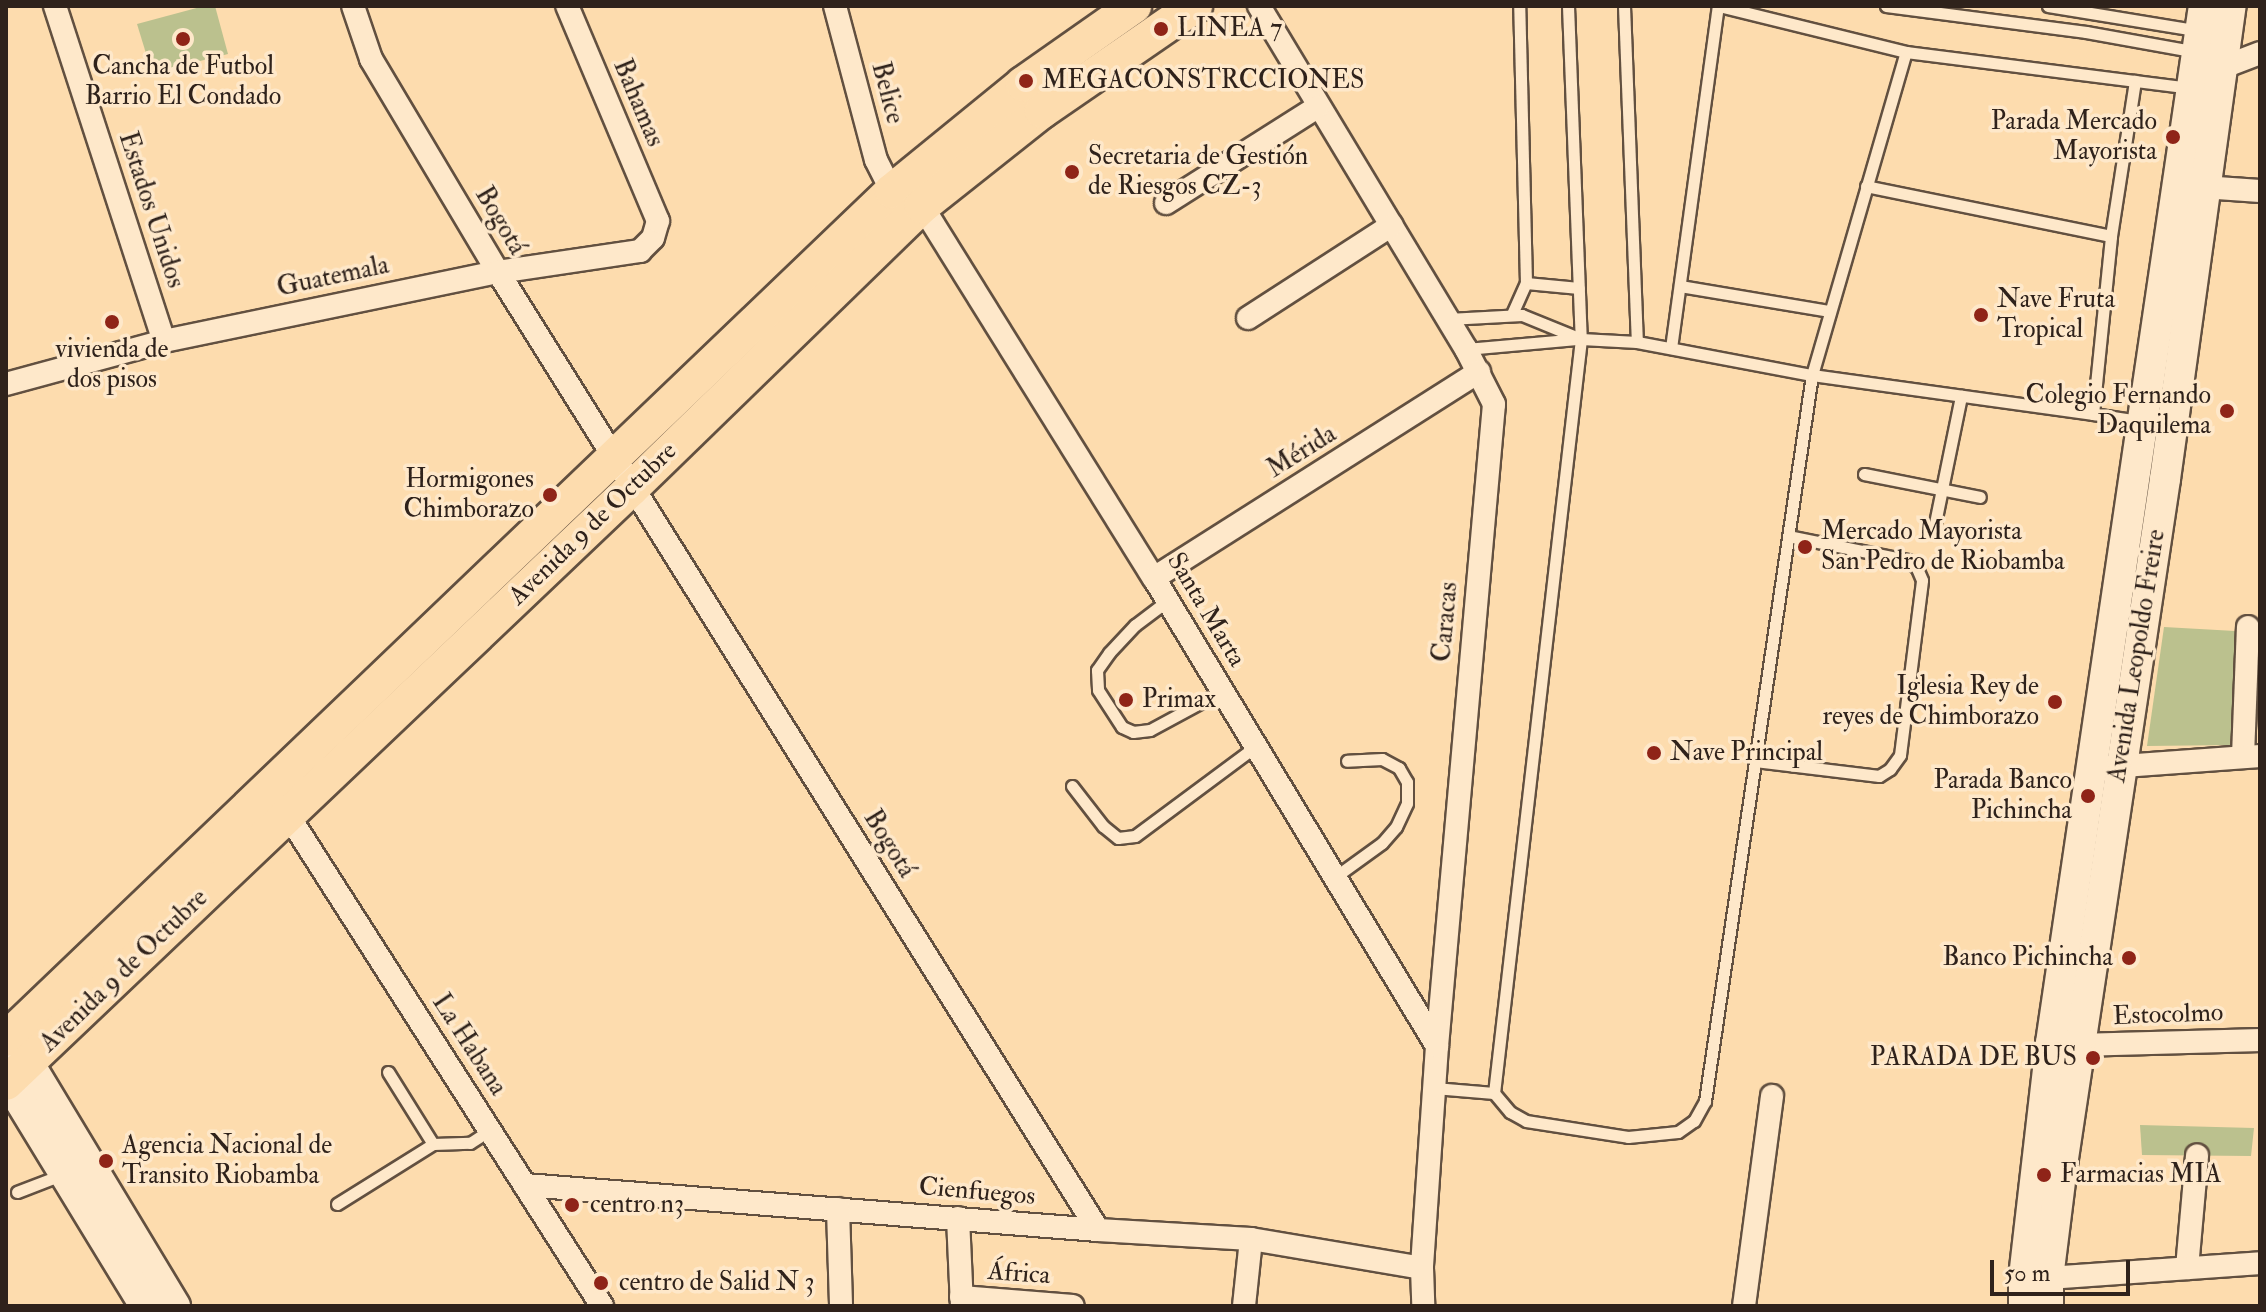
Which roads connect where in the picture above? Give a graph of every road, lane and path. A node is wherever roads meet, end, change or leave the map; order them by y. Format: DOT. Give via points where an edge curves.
graph roads {
  1 [pos="55,6"];
  2 [pos="353,6"];
  3 [pos="567,6"];
  4 [pos="835,6"];
  5 [pos="1134,6"];
  6 [pos="1195,6"];
  7 [pos="1259,6"];
  8 [pos="1519,6"];
  9 [pos="1568,6"];
  10 [pos="1624,6"];
  11 [pos="1718,6"];
  12 [pos="1886,6"];
  13 [pos="2048,6"];
  14 [pos="2231,6"];
  15 [pos="2206,39"];
  16 [pos="1906,52"];
  17 [pos="2260,53"];
  18 [pos="2135,81"];
  19 [pos="2193,88"];
  20 [pos="1317,107"];
  21 [pos="1866,186"];
  22 [pos="2203,187"];
  23 [pos="892,191"];
  24 [pos="2260,191"];
  25 [pos="1166,203"];
  26 [pos="922,206"];
  27 [pos="658,221"];
  28 [pos="1392,225"];
  29 [pos="2111,236"];
  30 [pos="498,272"];
  31 [pos="1526,283"];
  32 [pos="1680,286"];
  33 [pos="1579,288"];
  34 [pos="1830,311"];
  35 [pos="1512,314"];
  36 [pos="1248,318"];
  37 [pos="1448,319"];
  38 [pos="1581,339"];
  39 [pos="164,341"];
  40 [pos="1637,342"];
  41 [pos="1671,348"];
  42 [pos="1466,349"];
  43 [pos="1479,372"];
  44 [pos="1812,375"];
  45 [pos="6,384"];
  46 [pos="1961,396"];
  47 [pos="2093,414"];
  48 [pos="2145,421"];
  49 [pos="614,459"];
  50 [pos="1864,474"];
  51 [pos="2151,477"];
  52 [pos="632,488"];
  53 [pos="1941,490"];
  54 [pos="1980,497"];
  55 [pos="1935,523"];
  56 [pos="1788,536"];
  57 [pos="1154,578"];
  58 [pos="1167,601"];
  59 [pos="2248,627"];
  60 [pos="1222,691"];
  61 [pos="1255,747"];
  62 [pos="2252,756"];
  63 [pos="1347,761"];
  64 [pos="1755,761"];
  65 [pos="2106,766"];
  66 [pos="1072,786"];
  67 [pos="288,815"];
  68 [pos="1335,877"];
  69 [pos="2260,1040"];
  70 [pos="2079,1045"];
  71 [pos="1437,1046"];
  72 [pos="11,1060"];
  73 [pos="388,1072"];
  74 [pos="1434,1088"];
  75 [pos="1494,1093"];
  76 [pos="1772,1096"];
  77 [pos="490,1130"];
  78 [pos="56,1136"];
  79 [pos="433,1144"];
  80 [pos="2197,1155"];
  81 [pos="64,1174"];
  82 [pos="525,1185"];
  83 [pos="17,1192"];
  84 [pos="337,1204"];
  85 [pos="838,1209"];
  86 [pos="958,1218"];
  87 [pos="1098,1230"];
  88 [pos="1251,1239"];
  89 [pos="2260,1263"];
  90 [pos="1422,1268"];
  91 [pos="2187,1268"];
  92 [pos="2048,1292"];
  93 [pos="961,1302"];
  94 [pos="145,1306"];
  95 [pos="175,1306"];
  96 [pos="602,1306"];
  97 [pos="841,1306"];
  98 [pos="1073,1306"];
  99 [pos="1244,1306"];
  100 [pos="1423,1306"];
  101 [pos="1744,1306"];
  102 [pos="2024,1306"];
  1 -- 39 [label="street, Estados Unidos"];
  2 -- 30 [label="street, Bogotá" via="371,59"];
  3 -- 27 [label="street, Bahamas"];
  4 -- 23 [label="street, Belice" via="876,160"];
  5 -- 23 [label="main road, Avenida 9 de Octubre" via="988,111"];
  6 -- 26 [label="main road, Avenida 9 de Octubre" via="1042,111"];
  7 -- 20 [label="street, Caracas"];
  8 -- 31 [label="lane"];
  9 -- 33 [label="lane"];
  10 -- 40 [label="lane"];
  11 -- 16 [label="lane"];
  11 -- 32 [label="lane"];
  12 -- 15 [label="lane" via="2086,32"];
  13 -- 15 [label="lane"];
  14 -- 15 [label="main road, Avenida Leopoldo Freire"];
  15 -- 17 [label="street"];
  15 -- 19 [label="main road, Avenida Leopoldo Freire"];
  15 -- 22 [label="main road, Avenida Leopoldo Freire"];
  16 -- 18 [label="lane"];
  16 -- 21 [label="lane"];
  18 -- 19 [label="lane"];
  18 -- 29 [label="lane"];
  19 -- 48 [label="main road, Avenida Leopoldo Freire"];
  20 -- 25 [label="street"];
  20 -- 28 [label="street, Caracas"];
  21 -- 29 [label="lane"];
  21 -- 34 [label="lane"];
  22 -- 24 [label="street"];
  22 -- 51 [label="main road, Avenida Leopoldo Freire"];
  23 -- 49 [label="main road, Avenida 9 de Octubre"];
  26 -- 52 [label="main road, Avenida 9 de Octubre"];
  26 -- 57 [label="street, Santa Marta"];
  27 -- 30 [label="street, Guatemala" via="653,238 640,251"];
  28 -- 36 [label="street"];
  28 -- 37 [label="street, Caracas"];
  29 -- 47 [label="lane"];
  30 -- 39 [label="street, Guatemala"];
  30 -- 49 [label="street, Bogotá"];
  31 -- 33 [label="lane"];
  31 -- 35 [label="lane"];
  32 -- 34 [label="lane"];
  32 -- 41 [label="lane"];
  33 -- 38 [label="lane"];
  34 -- 44 [label="lane"];
  35 -- 37 [label="lane"];
  35 -- 38 [label="lane"];
  37 -- 42 [label="street, Caracas"];
  38 -- 40 [label="lane"];
  38 -- 42 [label="lane"];
  38 -- 75 [label="lane"];
  39 -- 45 [label="street, Guatemala"];
  40 -- 41 [label="lane"];
  41 -- 44 [label="lane"];
  42 -- 43 [label="street, Caracas"];
  43 -- 57 [label="street, Mérida"];
  43 -- 71 [label="street, Caracas" via="1494,404"];
  44 -- 46 [label="lane"];
  44 -- 56 [label="lane"];
  46 -- 47 [label="lane"];
  46 -- 53 [label="lane"];
  47 -- 48 [label="lane"];
  48 -- 51 [label="main road, Avenida Leopoldo Freire"];
  49 -- 52 [label="street, Bogotá"];
  49 -- 72 [label="main road, Avenida 9 de Octubre"];
  50 -- 53 [label="lane"];
  51 -- 65 [label="main road, Avenida Leopoldo Freire"];
  52 -- 67 [label="main road, Avenida 9 de Octubre"];
  52 -- 87 [label="street, Bogotá"];
  53 -- 54 [label="lane"];
  53 -- 55 [label="lane"];
  56 -- 64 [label="lane"];
  56 -- 64 [label="lane" via="1907,560 1917,568 1922,580 1900,755 1879,776"];
  57 -- 58 [label="street, Santa Marta"];
  58 -- 60 [label="street, Santa Marta"];
  58 -- 60 [label="lane" via="1109,653 1097,670 1098,690 1122,727 1133,732 1150,730"];
  59 -- 62 [label="street"];
  60 -- 61 [label="street, Santa Marta"];
  61 -- 66 [label="lane" via="1135,836 1118,838"];
  61 -- 68 [label="street, Santa Marta"];
  62 -- 65 [label="street"];
  63 -- 68 [label="lane" via="1382,759 1399,768 1407,782 1407,803 1382,843"];
  64 -- 75 [label="lane" via="1705,1101 1694,1121 1678,1132 1628,1137 1526,1121"];
  65 -- 70 [label="main road, Avenida Leopoldo Freire"];
  65 -- 102 [label="main road, Avenida Leopoldo Freire" via="2051,1043"];
  67 -- 72 [label="main road, Avenida 9 de Octubre"];
  67 -- 77 [label="street, La Habana"];
  68 -- 71 [label="street, Santa Marta"];
  69 -- 70 [label="street, Estocolmo"];
  70 -- 92 [label="main road, Avenida Leopoldo Freire"];
  71 -- 74 [label="street, Caracas"];
  72 -- 78 [label="main road"];
  73 -- 79 [label="lane"];
  74 -- 75 [label="lane"];
  74 -- 90 [label="street, Caracas"];
  76 -- 101 [label="street"];
  77 -- 79 [label="lane" via="470,1143"];
  77 -- 82 [label="street, La Habana"];
  78 -- 81 [label="main road"];
  78 -- 95 [label="main road"];
  79 -- 84 [label="lane"];
  80 -- 91 [label="street"];
  81 -- 83 [label="lane"];
  81 -- 94 [label="main road"];
  82 -- 85 [label="street, Cienfuegos"];
  82 -- 96 [label="street, La Habana"];
  85 -- 86 [label="street, Cienfuegos"];
  85 -- 97 [label="street"];
  86 -- 87 [label="street, Cienfuegos"];
  86 -- 93 [label="street"];
  87 -- 88 [label="street, Cienfuegos"];
  88 -- 90 [label="street, Cienfuegos"];
  88 -- 99 [label="street"];
  89 -- 91 [label="street"];
  90 -- 100 [label="street, Caracas"];
  91 -- 92 [label="street"];
  93 -- 98 [label="street, África"];
}
